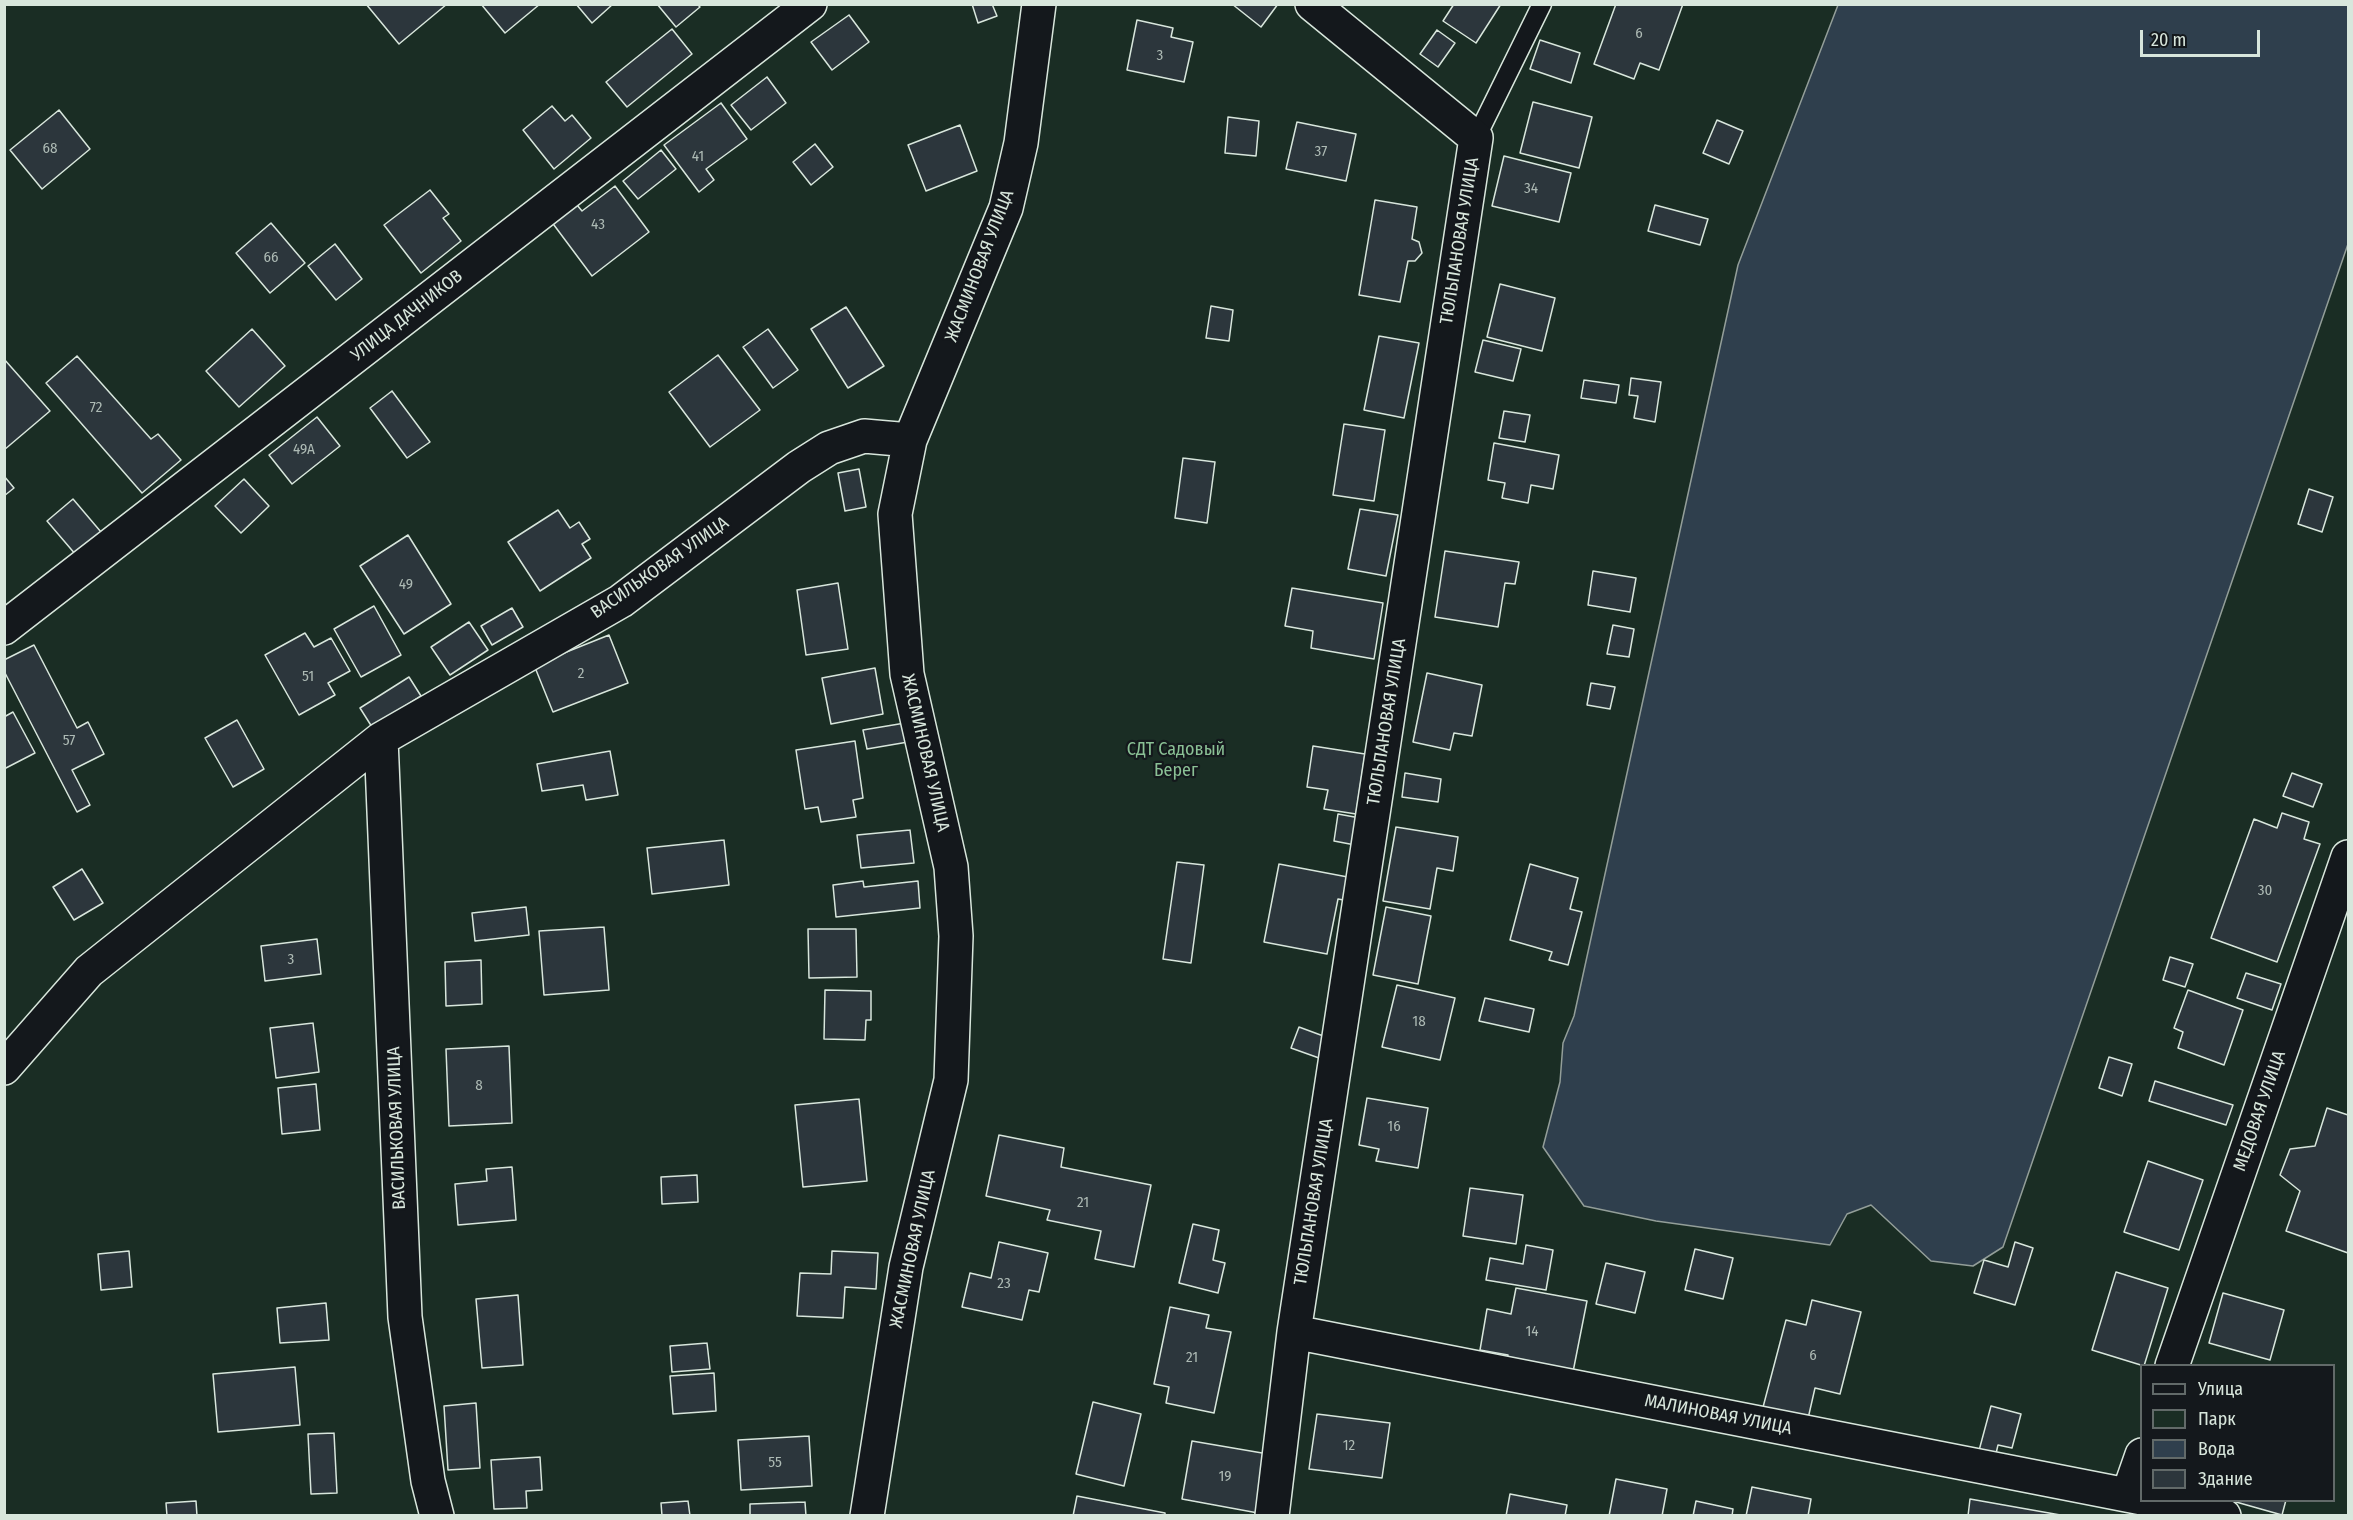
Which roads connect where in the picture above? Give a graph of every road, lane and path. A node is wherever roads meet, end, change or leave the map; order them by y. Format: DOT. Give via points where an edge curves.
graph roads {
  1 [pos="810,4"];
  2 [pos="1039,4"];
  3 [pos="1312,4"];
  4 [pos="1542,4"];
  5 [pos="1476,138"];
  6 [pos="910,440"];
  7 [pos="4,628"];
  8 [pos="381,739"];
  9 [pos="2349,857"];
  10 [pos="4,1068"];
  11 [pos="1294,1332"];
  12 [pos="2172,1364"];
  13 [pos="2140,1498"];
  14 [pos="2161,1502"];
  15 [pos="437,1515"];
  16 [pos="867,1515"];
  17 [pos="1272,1515"];
  18 [pos="2224,1515"];
  1 -- 7 [label="street, УЛИЦА ДАЧНИКОВ"];
  2 -- 6 [label="street, ЖАСМИНОВАЯ УЛИЦА" via="1021,143 1006,208"];
  3 -- 5 [label="street, ТЮЛЬПАНОВАЯ УЛИЦА"];
  4 -- 5 [label="lane"];
  5 -- 11 [label="street, ТЮЛЬПАНОВАЯ УЛИЦА"];
  6 -- 8 [label="street, ВАСИЛЬКОВАЯ УЛИЦА" via="864,436 829,448 621,601"];
  6 -- 16 [label="street, ЖАСМИНОВАЯ УЛИЦА" via="895,513 907,674 951,867 956,936 951,1080 906,1267"];
  8 -- 10 [label="street, ВАСИЛЬКОВАЯ УЛИЦА" via="89,971"];
  8 -- 15 [label="street, ВАСИЛЬКОВАЯ УЛИЦА" via="405,1317 428,1481"];
  9 -- 12 [label="street, МЕДОВАЯ УЛИЦА"];
  11 -- 13 [label="street, МАЛИНОВАЯ УЛИЦА"];
  11 -- 17 [label="street, ТЮЛЬПАНОВАЯ УЛИЦА"];
  14 -- 18 [label="street, МАЛИНОВАЯ УЛИЦА"];
}
